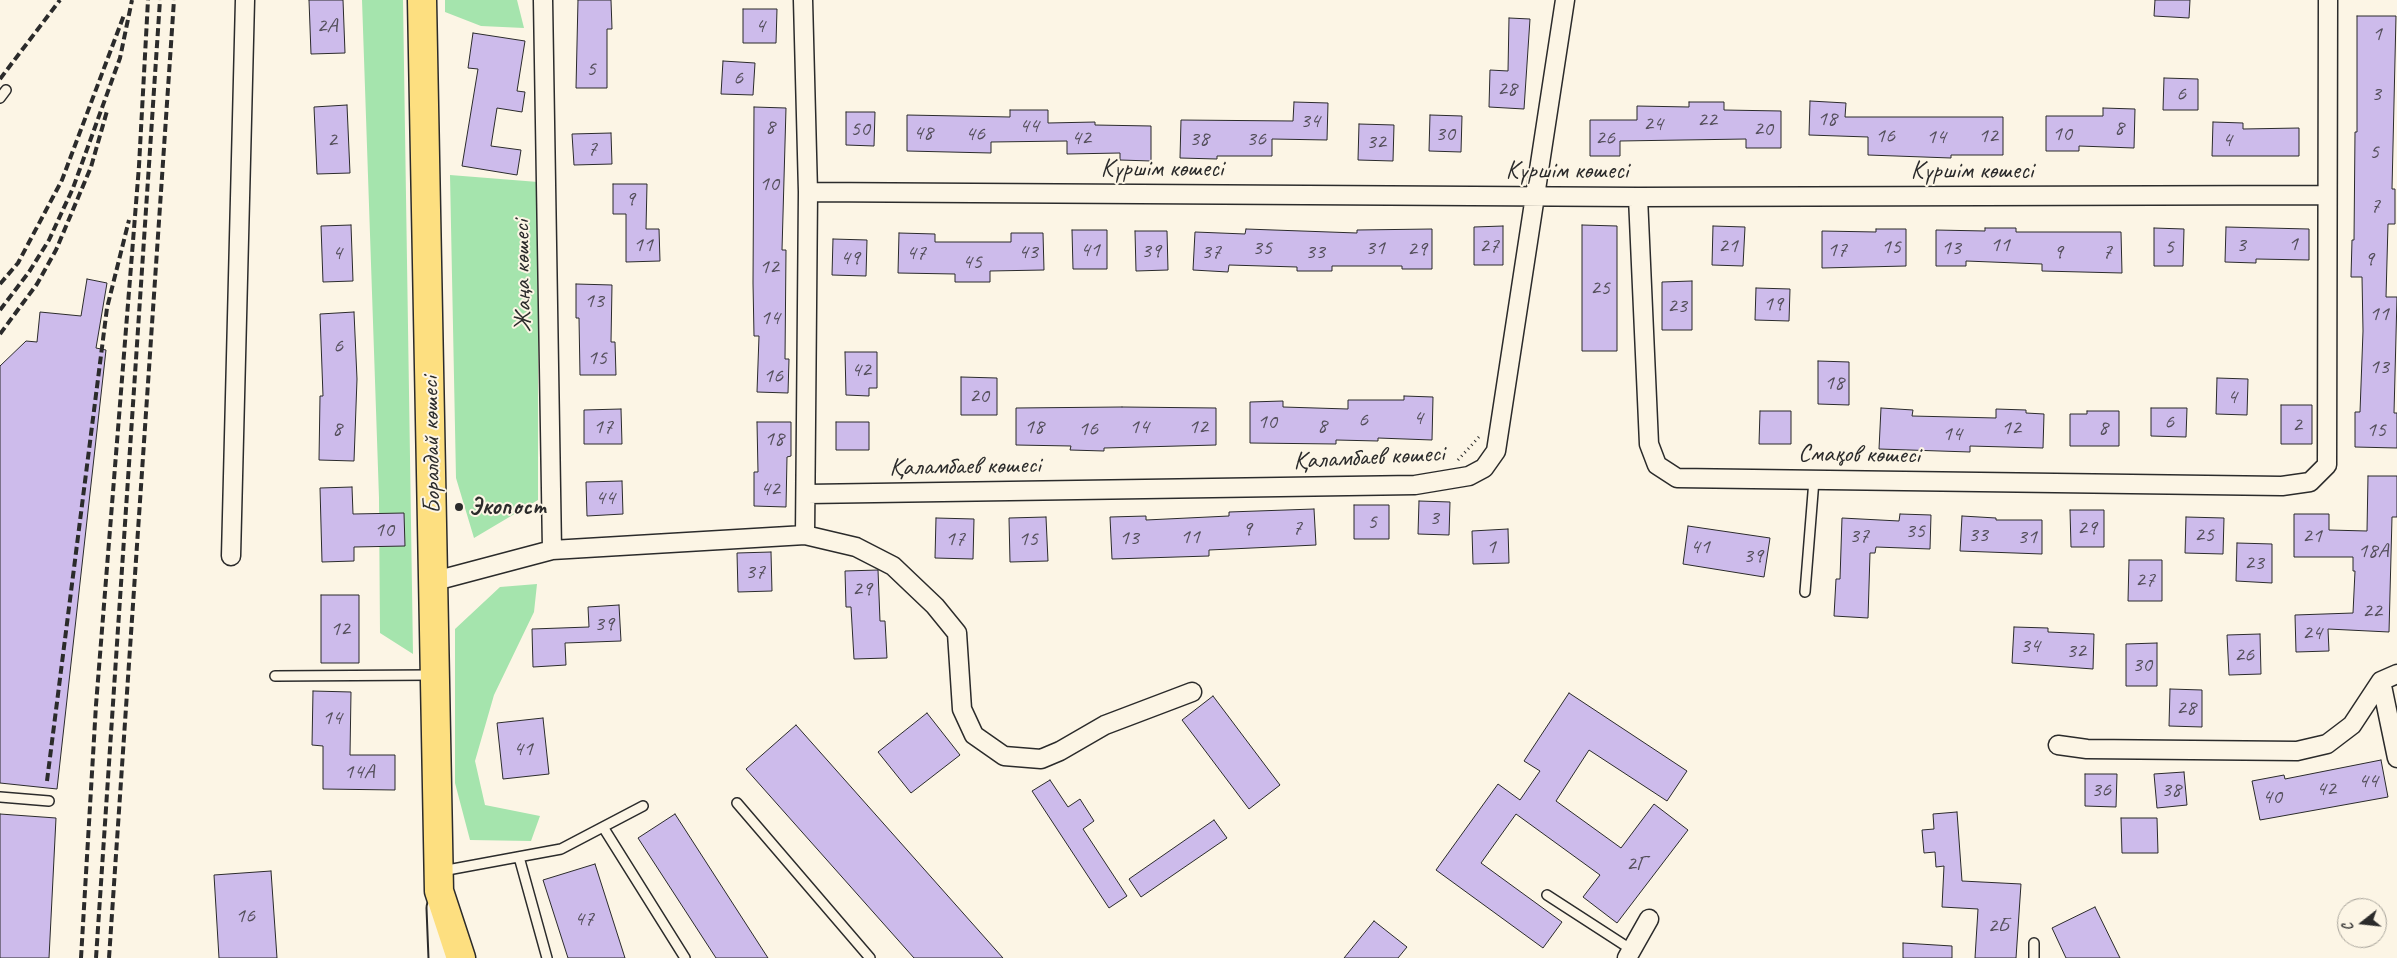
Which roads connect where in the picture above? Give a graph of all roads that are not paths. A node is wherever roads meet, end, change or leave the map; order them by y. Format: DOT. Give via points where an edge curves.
graph roads {
  1 [pos="245,0"];
  2 [pos="422,0"];
  3 [pos="543,0"];
  4 [pos="803,0"];
  5 [pos="1565,0"];
  6 [pos="2328,0"];
  7 [pos="6,90"];
  8 [pos="0,98"];
  9 [pos="808,192"];
  10 [pos="2326,195"];
  11 [pos="1534,196"];
  12 [pos="1638,197"];
  13 [pos="1814,480"];
  14 [pos="807,494"];
  15 [pos="805,535"];
  16 [pos="552,550"];
  17 [pos="231,556"];
  18 [pos="434,581"];
  19 [pos="1805,592"];
  20 [pos="2397,674"];
  21 [pos="435,675"];
  22 [pos="275,676"];
  23 [pos="2380,681"];
  24 [pos="1192,692"];
  25 [pos="2058,745"];
  26 [pos="2397,758"];
  27 [pos="0,797"];
  28 [pos="49,802"];
  29 [pos="737,803"];
  30 [pos="642,806"];
  31 [pos="603,827"];
  32 [pos="520,857"];
  33 [pos="439,881"];
  34 [pos="1547,895"];
  35 [pos="1649,919"];
  36 [pos="2034,943"];
  37 [pos="1629,954"];
  38 [pos="442,958"];
  39 [pos="461,958"];
  40 [pos="547,958"];
  41 [pos="685,958"];
  42 [pos="870,958"];
  43 [pos="2034,958"];
  1 -- 17 [label="street"];
  2 -- 18 [label="main road, Боралдай көшесі"];
  3 -- 16 [label="street, Жаңа көшесі"];
  4 -- 9 [label="street"];
  5 -- 11 [label="street, Қаламбаев көшесі"];
  6 -- 10 [label="street"];
  7 -- 8 [label="lane"];
  9 -- 11 [label="street, Күршім көшесі"];
  9 -- 14 [label="street"];
  10 -- 12 [label="street, Күршім көшесі"];
  10 -- 13 [label="street, Смақов көшесі" via="2327,465 2310,482 2282,486"];
  11 -- 12 [label="street, Күршім көшесі"];
  11 -- 14 [label="street, Қаламбаев көшесі" via="1496,451 1484,468 1469,476 1415,486"];
  12 -- 13 [label="street, Смақов көшесі" via="1649,444 1657,465 1677,478"];
  13 -- 19 [label="lane"];
  14 -- 15 [label="street"];
  15 -- 16 [label="street"];
  15 -- 24 [label="street" via="856,547 893,566 935,606 957,633 962,709 974,735 1004,756 1041,759 1105,725"];
  16 -- 18 [label="street"];
  18 -- 21 [label="main road, Боралдай көшесі"];
  20 -- 23 [label="street"];
  21 -- 22 [label="lane"];
  21 -- 33 [label="main road, Боралдай көшесі"];
  23 -- 25 [label="street" via="2352,725 2327,744 2297,751 2086,749"];
  23 -- 26 [label="street"];
  27 -- 28 [label="lane"];
  29 -- 42 [label="lane"];
  30 -- 31 [label="lane"];
  31 -- 32 [label="lane" via="561,849"];
  31 -- 41 [label="lane"];
  32 -- 33 [label="lane"];
  32 -- 40 [label="lane"];
  33 -- 38 [label="main road"];
  33 -- 39 [label="main road, Боралдай көшесі"];
  34 -- 37 [label="lane"];
  35 -- 37 [label="street"];
  36 -- 43 [label="lane"];
}
